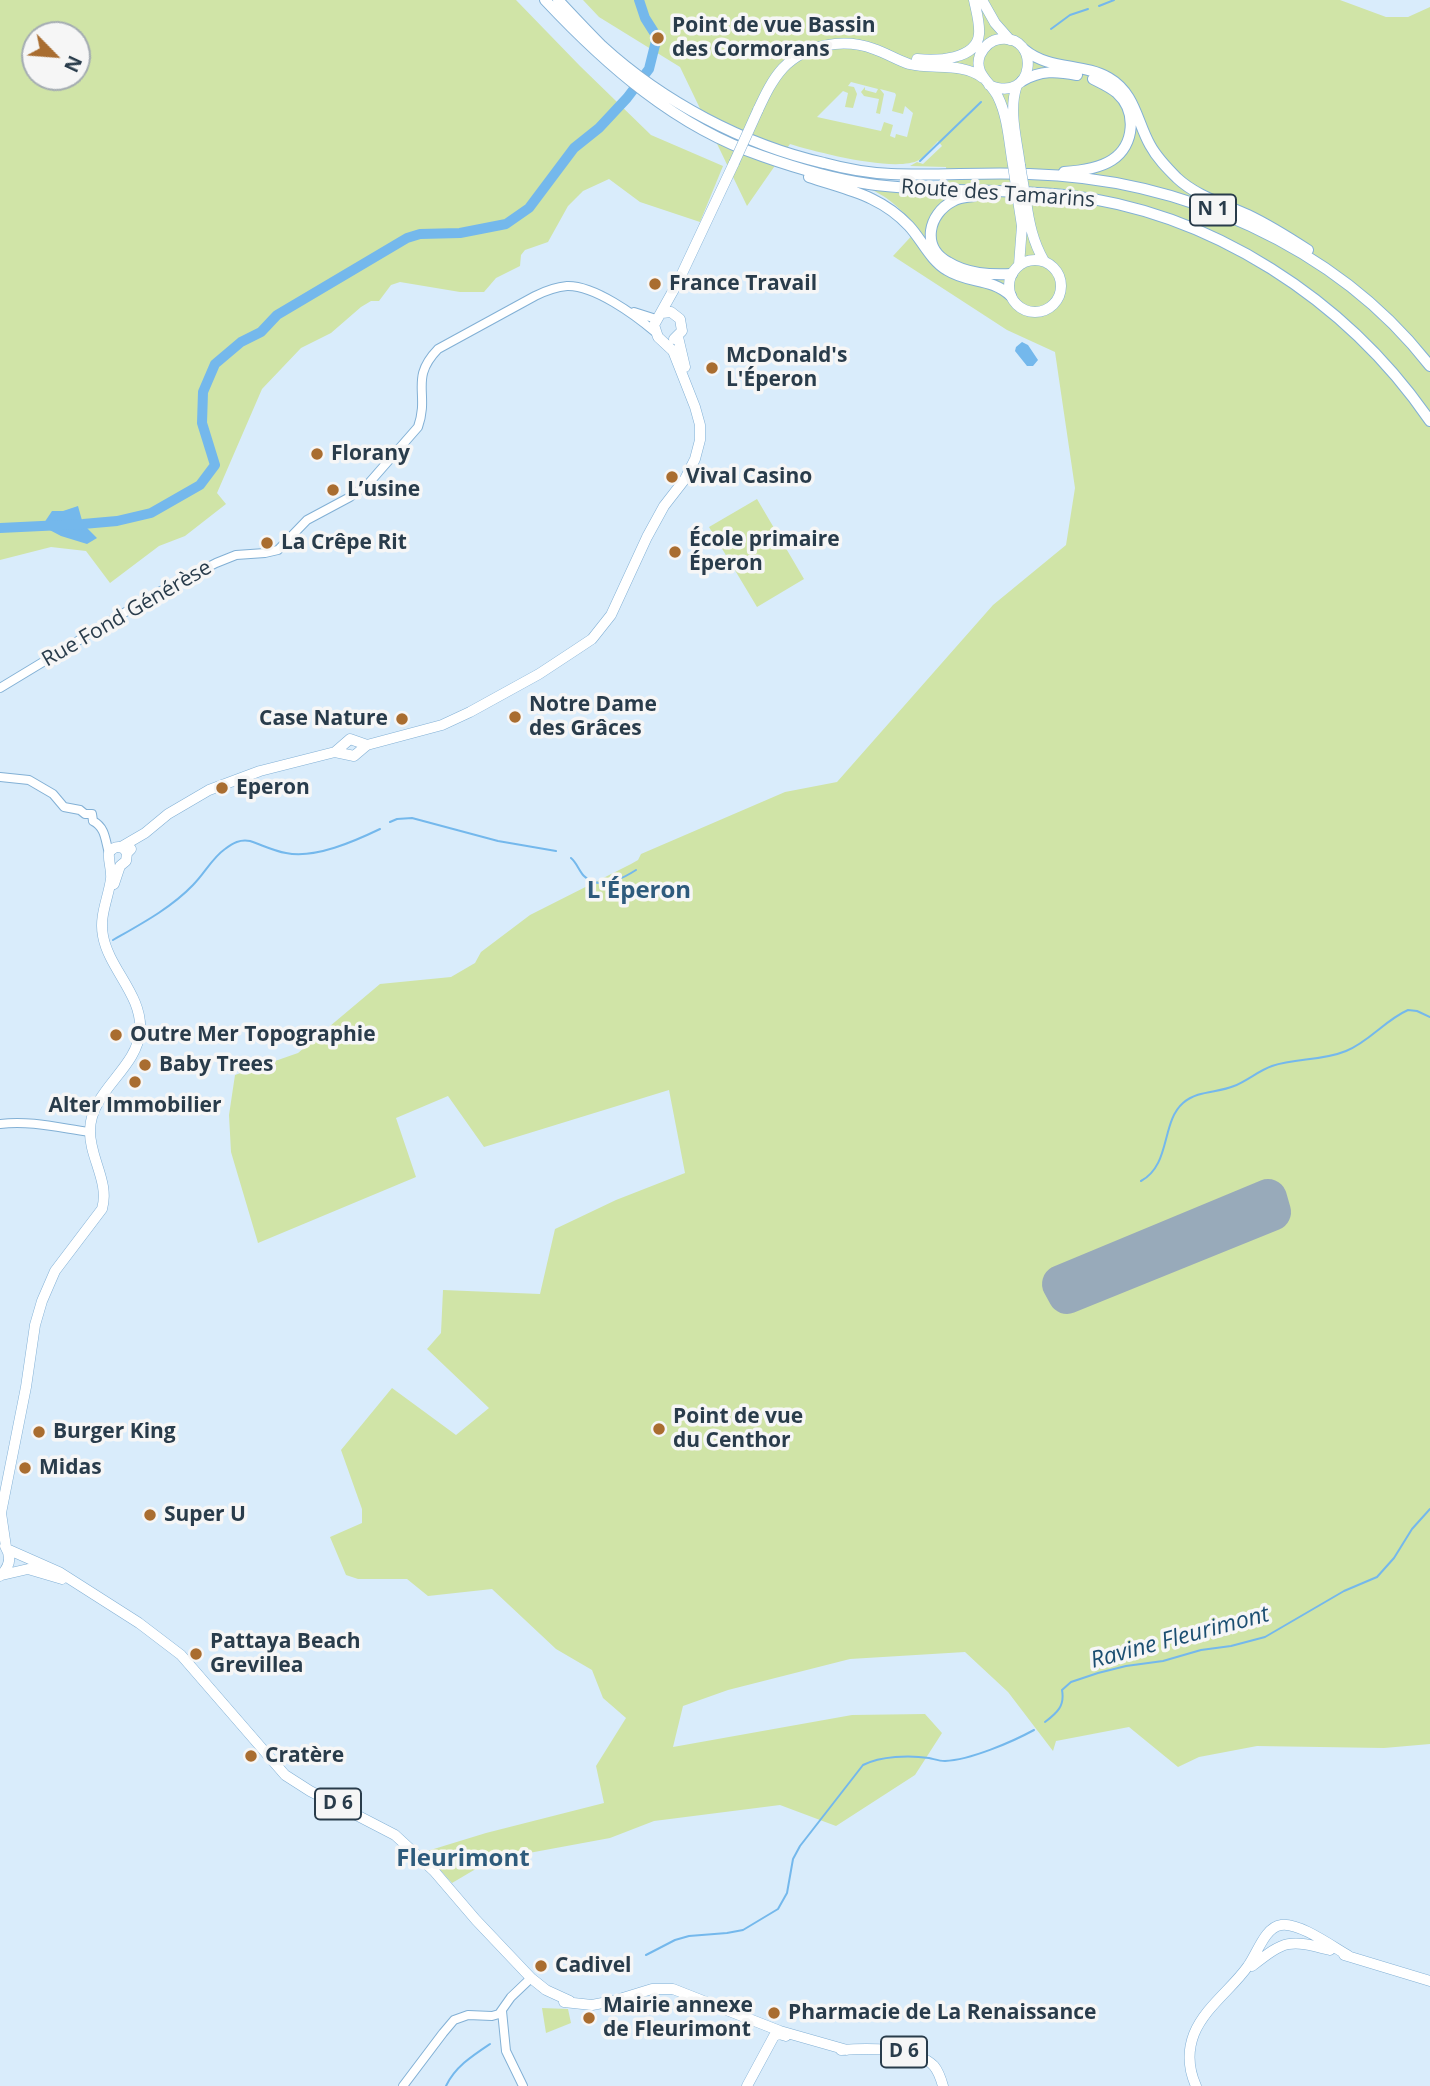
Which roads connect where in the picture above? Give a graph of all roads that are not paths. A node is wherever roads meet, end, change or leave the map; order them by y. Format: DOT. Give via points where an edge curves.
graph roads {
  1 [pos="545,0"];
  2 [pos="558,0"];
  3 [pos="978,0"];
  4 [pos="1010,40"];
  5 [pos="983,50"];
  6 [pos="1025,50"];
  7 [pos="601,51"];
  8 [pos="893,57"];
  9 [pos="925,66"];
  10 [pos="986,81"];
  11 [pos="1019,83"];
  12 [pos="681,110"];
  13 [pos="762,156"];
  14 [pos="1017,165"];
  15 [pos="1030,174"];
  16 [pos="1022,201"];
  17 [pos="1125,207"];
  18 [pos="1044,261"];
  19 [pos="1015,270"];
  20 [pos="678,282"];
  21 [pos="1011,296"];
  22 [pos="1374,305"];
  23 [pos="628,310"];
  24 [pos="674,314"];
  25 [pos="659,316"];
  26 [pos="659,336"];
  27 [pos="678,337"];
  28 [pos="1430,366"];
  29 [pos="692,400"];
  30 [pos="1430,421"];
  31 [pos="0,688"];
  32 [pos="0,777"];
  33 [pos="118,850"];
  34 [pos="116,865"];
  35 [pos="0,1124"];
  36 [pos="89,1132"];
  37 [pos="27,1374"];
  38 [pos="15,1413"];
  39 [pos="15,1437"];
  40 [pos="0,1494"];
  41 [pos="5,1546"];
  42 [pos="1,1576"];
  43 [pos="75,1583"];
  44 [pos="1307,1932"];
  45 [pos="1269,1933"];
  46 [pos="1294,1942"];
  47 [pos="1276,1947"];
  48 [pos="1349,1956"];
  49 [pos="1243,1973"];
  50 [pos="529,1980"];
  51 [pos="1430,1981"];
  52 [pos="719,2007"];
  53 [pos="502,2011"];
  54 [pos="774,2036"];
  55 [pos="848,2050"];
  56 [pos="403,2086"];
  57 [pos="523,2086"];
  58 [pos="747,2086"];
  59 [pos="943,2086"];
  60 [pos="1196,2086"];
  1 -- 7 [label="highway, Route des Tamarins / N 1"];
  2 -- 7 [label="highway, Route des Tamarins / N 1"];
  3 -- 4 [label="main road"];
  3 -- 5 [label="main road"];
  3 -- 8 [label="main road" via="979,33 965,52 936,60"];
  4 -- 5 [label="main road" via="993,41"];
  4 -- 6 [label="main road"];
  5 -- 9 [label="main road" via="953,62"];
  5 -- 10 [label="main road" via="978,62"];
  6 -- 11 [label="main road" via="1028,66"];
  6 -- 22 [label="highway" via="1041,61 1109,78 1131,100 1150,145 1180,180 1294,241 1341,274"];
  7 -- 12 [label="highway, Route des Tamarins / N 1" via="631,81"];
  8 -- 9 [label="main road"];
  8 -- 20 [label="main road, bridge" via="873,48 830,45 812,48 782,69 770,85"];
  9 -- 10 [label="main road" via="970,70"];
  10 -- 11 [label="main road" via="998,89"];
  10 -- 14 [label="main road" via="1002,106"];
  11 -- 14 [label="main road" via="1013,115"];
  11 -- 15 [label="highway" via="1048,71 1087,77 1118,94 1130,117 1124,149 1104,165"];
  12 -- 13 [label="highway, Route des Tamarins / N 1" via="731,144"];
  12 -- 15 [label="highway, Route des Tamarins / N 1" via="747,139 842,167 890,174"];
  13 -- 17 [label="highway, Route des Tamarins / N 1" via="869,184 1047,193"];
  13 -- 21 [label="highway" via="793,172 878,200 902,219 941,266 958,276 998,286"];
  14 -- 16 [label="main road, bridge"];
  15 -- 22 [label="highway, Route des Tamarins / N 1" via="1126,185 1207,208 1294,250"];
  16 -- 18 [label="main road"];
  16 -- 19 [label="main road"];
  17 -- 19 [label="highway" via="1030,196 973,196 953,201 937,215 929,232 943,259 993,275"];
  17 -- 30 [label="highway, Route des Tamarins / N 1" via="1229,246 1326,307 1384,361"];
  18 -- 19 [label="main road" via="1031,260"];
  18 -- 21 [label="main road" via="1053,267 1061,285 1054,304 1035,312 1017,305"];
  19 -- 21 [label="main road" via="1009,285"];
  20 -- 24 [label="main road"];
  20 -- 25 [label="main road"];
  22 -- 28 [label="highway, Route des Tamarins / N 1"];
  23 -- 25 [label="street, Rue Fond Générèse"];
  23 -- 26 [label="street, Rue Fond Générèse"];
  23 -- 31 [label="street, Rue Fond Générèse" via="583,288 557,288 438,349 422,372 418,427 363,488 307,520 278,550 236,555 216,563 157,593"];
  24 -- 25 [label="main road"];
  24 -- 27 [label="main road" via="682,325"];
  25 -- 26 [label="main road" via="654,326"];
  26 -- 27 [label="main road"];
  26 -- 29 [label="main road" via="673,351"];
  27 -- 29 [label="main road"];
  29 -- 33 [label="main road" via="700,425 695,459 664,506 611,615 592,639 462,717 362,746 354,756 341,751 223,784"];
  32 -- 33 [label="street" via="29,780 53,794 64,807 80,810 85,823 100,825"];
  33 -- 34 [label="main road" via="109,860"];
  33 -- 34 [label="main road" via="126,861"];
  34 -- 36 [label="main road" via="103,933 135,1003 140,1031 135,1049 99,1101"];
  35 -- 36 [label="street"];
  36 -- 37 [label="main road" via="104,1205 51,1280 35,1325"];
  37 -- 38 [label="main road"];
  37 -- 39 [label="main road"];
  38 -- 39 [label="main road"];
  38 -- 40 [label="main road"];
  39 -- 41 [label="main road" via="1,1513"];
  41 -- 42 [label="main road" via="9,1563"];
  41 -- 43 [label="main road, D 6"];
  42 -- 43 [label="main road, D 6" via="28,1569"];
  43 -- 50 [label="main road, D 6" via="181,1655 285,1775 395,1835 434,1871 490,1944"];
  44 -- 45 [label="main road" via="1286,1924"];
  44 -- 46 [label="main road"];
  44 -- 48 [label="main road"];
  45 -- 47 [label="main road"];
  45 -- 49 [label="main road"];
  46 -- 47 [label="main road"];
  46 -- 48 [label="main road"];
  47 -- 49 [label="main road"];
  48 -- 51 [label="main road"];
  49 -- 60 [label="main road" via="1199,2022 1193,2036 1188,2063"];
  50 -- 52 [label="main road, D 6" via="558,2001 592,2005 659,1988"];
  50 -- 53 [label="street"];
  52 -- 54 [label="main road, D 6"];
  52 -- 55 [label="main road, D 6"];
  53 -- 56 [label="street" via="454,2020"];
  53 -- 57 [label="street" via="506,2050"];
  54 -- 55 [label="main road"];
  54 -- 58 [label="main road"];
  55 -- 59 [label="main road, D 6" via="919,2056 934,2067"];
}
